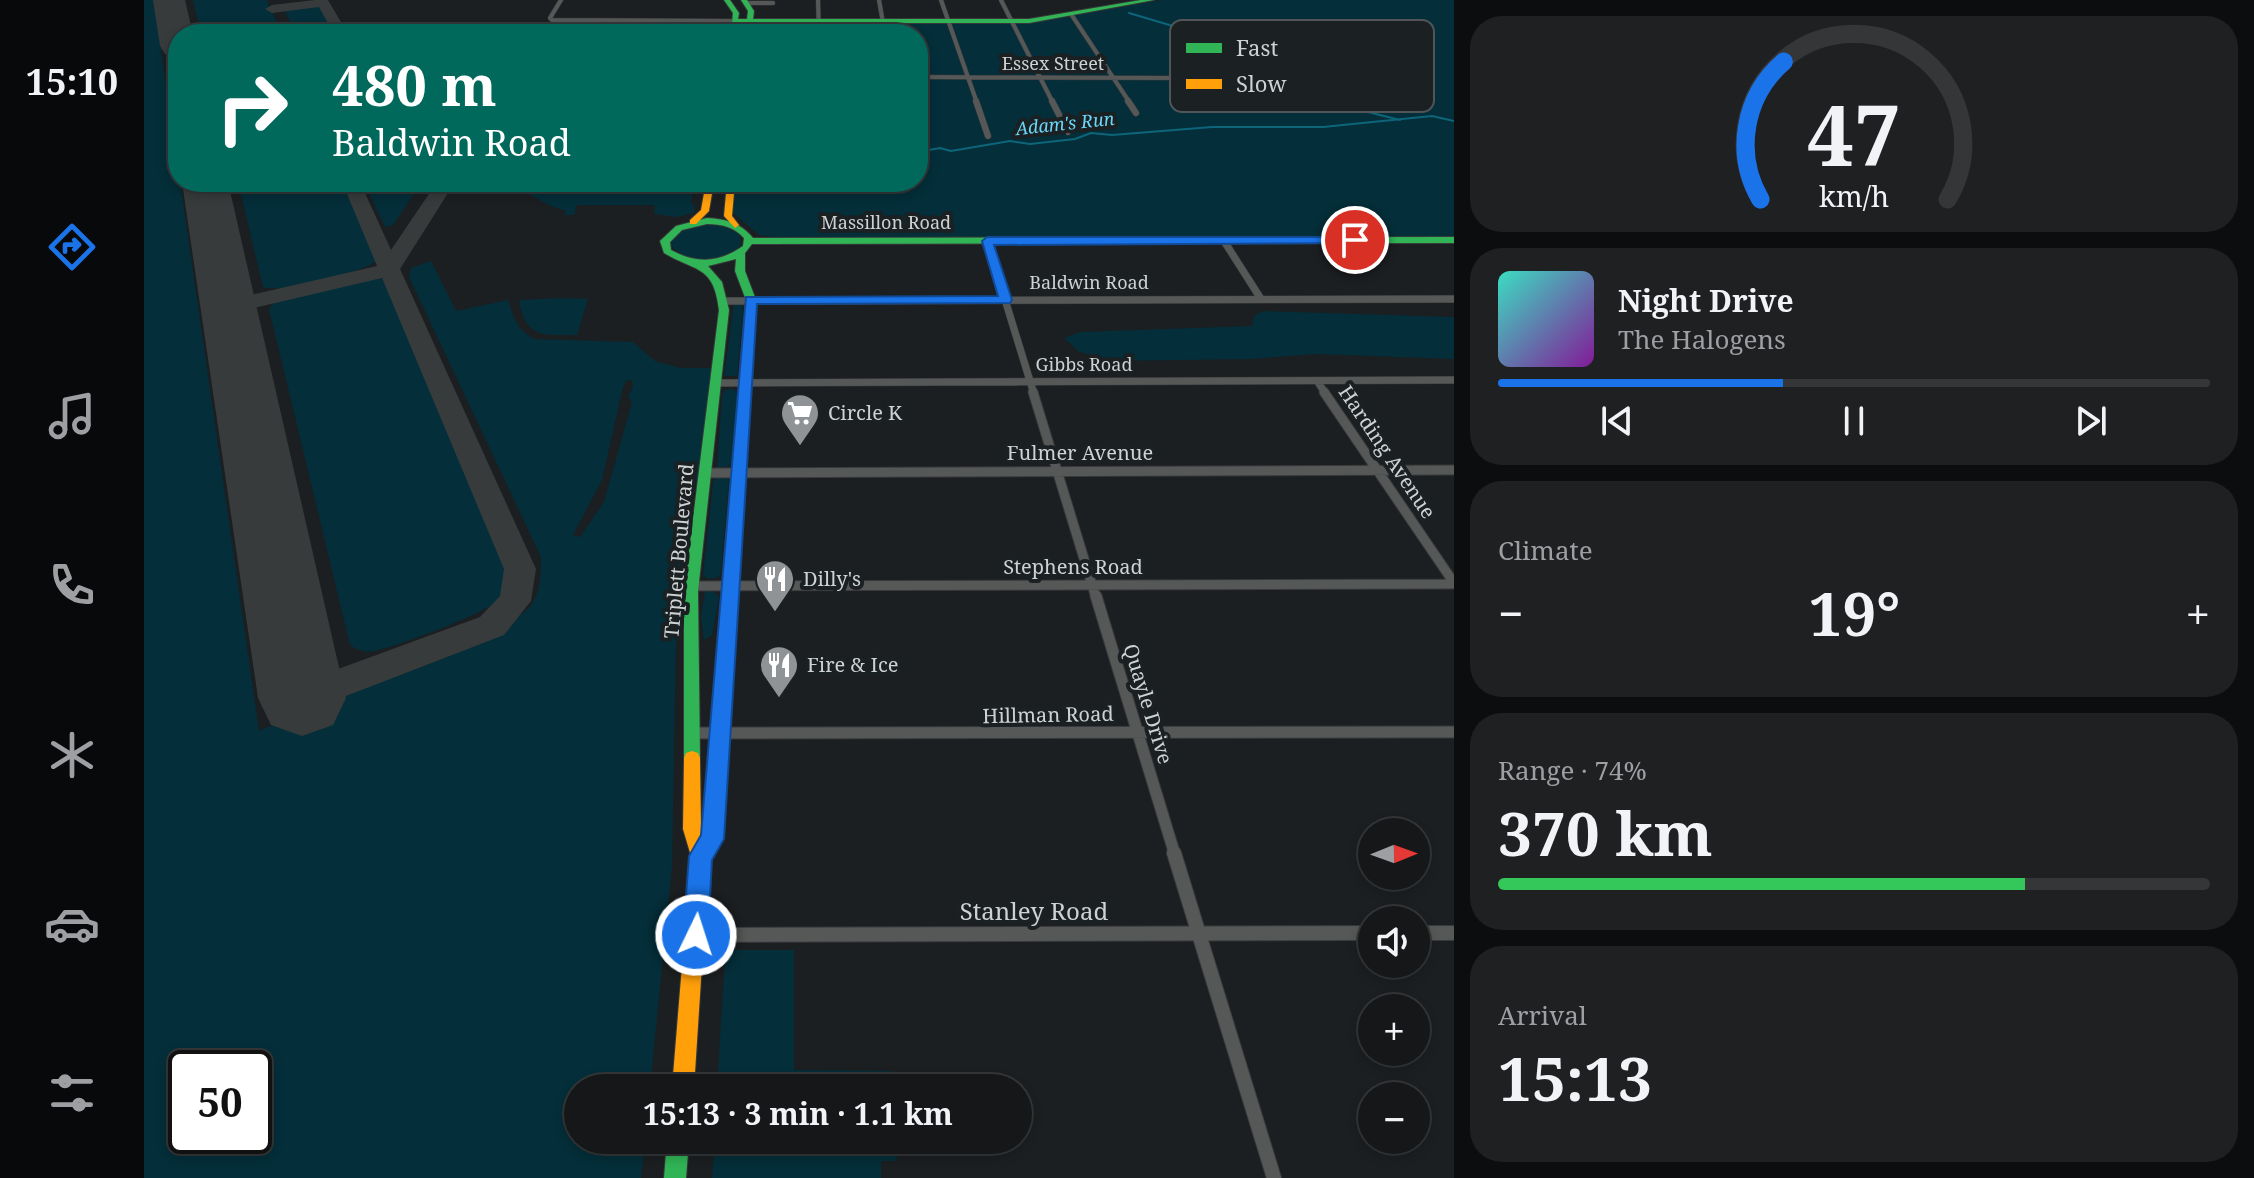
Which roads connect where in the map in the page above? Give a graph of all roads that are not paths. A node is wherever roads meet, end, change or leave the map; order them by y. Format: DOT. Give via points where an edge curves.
graph roads {
  1 [pos="561,0"];
  2 [pos="727,0"];
  3 [pos="818,0"];
  4 [pos="879,0"];
  5 [pos="941,0"];
  6 [pos="1001,0"];
  7 [pos="1151,0"];
  8 [pos="746,2"];
  9 [pos="1126,2"];
  10 [pos="773,3"];
  11 [pos="1071,14"];
  12 [pos="947,21"];
  13 [pos="1012,21"];
  14 [pos="650,24"];
  15 [pos="741,24"];
  16 [pos="742,24"];
  17 [pos="818,24"];
  18 [pos="883,24"];
  19 [pos="920,24"];
  20 [pos="928,77"];
  21 [pos="967,77"];
  22 [pos="1040,77"];
  23 [pos="1114,78"];
  24 [pos="1170,80"];
  25 [pos="1136,113"];
  26 [pos="1068,132"];
  27 [pos="988,136"];
  28 [pos="708,192"];
  29 [pos="730,192"];
  30 [pos="689,224"];
  31 [pos="735,225"];
  32 [pos="1454,240"];
  33 [pos="987,241"];
  34 [pos="1224,241"];
  35 [pos="745,247"];
  36 [pos="696,263"];
  37 [pos="1261,299"];
  38 [pos="1454,299"];
  39 [pos="751,300"];
  40 [pos="1006,300"];
  41 [pos="723,301"];
  42 [pos="1031,380"];
  43 [pos="1454,380"];
  44 [pos="1317,381"];
  45 [pos="745,382"];
  46 [pos="714,383"];
  47 [pos="1058,470"];
  48 [pos="1378,470"];
  49 [pos="1454,470"];
  50 [pos="738,472"];
  51 [pos="706,473"];
  52 [pos="1454,583"];
  53 [pos="1092,584"];
  54 [pos="692,586"];
  55 [pos="729,586"];
  56 [pos="1137,732"];
  57 [pos="1454,732"];
  58 [pos="691,733"];
  59 [pos="721,734"];
  60 [pos="700,856"];
  61 [pos="1199,933"];
  62 [pos="1358,933"];
  63 [pos="1430,933"];
  64 [pos="1454,933"];
  65 [pos="696,935"];
  66 [pos="684,1074"];
  67 [pos="677,1154"];
  68 [pos="675,1178"];
  69 [pos="1274,1178"];
  1 -- 14 [label="street" via="550,18 557,21"];
  2 -- 15 [label="main road"];
  3 -- 17 [label="street"];
  4 -- 18 [label="street"];
  5 -- 12 [label="street"];
  6 -- 13 [label="street"];
  7 -- 9 [label="main road"];
  8 -- 10 [label="street"];
  8 -- 16 [label="main road"];
  9 -- 11 [label="main road"];
  11 -- 13 [label="main road"];
  11 -- 23 [label="street"];
  12 -- 13 [label="main road"];
  12 -- 19 [label="main road"];
  12 -- 21 [label="street"];
  13 -- 22 [label="street"];
  20 -- 21 [label="street, Essex Street"];
  21 -- 22 [label="street, Essex Street"];
  21 -- 27 [label="street"];
  22 -- 23 [label="street, Essex Street"];
  22 -- 26 [label="street"];
  23 -- 24 [label="street, Essex Street"];
  23 -- 25 [label="street"];
  28 -- 30 [label="main road" via="705,211"];
  29 -- 31 [label="main road" via="728,216"];
  30 -- 31 [label="main road"];
  30 -- 36 [label="main road" via="671,233 665,245 673,256"];
  31 -- 35 [label="main road" via="745,232"];
  32 -- 34 [label="main road, Massillon Road"];
  33 -- 34 [label="main road, Massillon Road"];
  33 -- 35 [label="main road, Massillon Road"];
  33 -- 40 [label="street, Quayle Drive"];
  34 -- 37 [label="street"];
  35 -- 36 [label="main road, Massillon Road" via="717,262"];
  35 -- 39 [label="main road, Triplett Boulevard" via="740,271"];
  36 -- 41 [label="main road" via="711,270"];
  37 -- 38 [label="street, Baldwin Road"];
  37 -- 40 [label="street, Baldwin Road"];
  39 -- 40 [label="street, Baldwin Road"];
  39 -- 41 [label="street, Baldwin Road"];
  39 -- 45 [label="main road, Triplett Boulevard"];
  40 -- 42 [label="street, Quayle Drive"];
  41 -- 46 [label="main road, Triplett Boulevard"];
  42 -- 44 [label="street, Gibbs Road"];
  42 -- 45 [label="street, Gibbs Road"];
  42 -- 47 [label="street, Quayle Drive"];
  43 -- 44 [label="street, Gibbs Road"];
  44 -- 48 [label="street, Harding Avenue"];
  45 -- 46 [label="street, Gibbs Road"];
  45 -- 50 [label="main road, Triplett Boulevard"];
  46 -- 51 [label="main road, Triplett Boulevard"];
  47 -- 48 [label="street, Fulmer Avenue"];
  47 -- 50 [label="street, Fulmer Avenue"];
  47 -- 53 [label="street, Quayle Drive"];
  48 -- 49 [label="street, Fulmer Avenue"];
  48 -- 52 [label="street, Harding Avenue"];
  50 -- 51 [label="street, Fulmer Avenue"];
  50 -- 55 [label="main road, Triplett Boulevard"];
  51 -- 54 [label="main road, Triplett Boulevard"];
  52 -- 53 [label="street, Stephens Road"];
  53 -- 55 [label="street, Stephens Road"];
  53 -- 56 [label="street, Quayle Drive"];
  54 -- 55 [label="street, Stephens Road"];
  54 -- 58 [label="main road, Triplett Boulevard"];
  55 -- 59 [label="main road, Triplett Boulevard"];
  56 -- 57 [label="street, Hillman Road"];
  56 -- 59 [label="street, Hillman Road"];
  56 -- 61 [label="street, Quayle Drive"];
  58 -- 59 [label="street, Hillman Road"];
  58 -- 60 [label="main road, Triplett Boulevard" via="692,829"];
  59 -- 60 [label="main road, Triplett Boulevard" via="712,839"];
  60 -- 65 [label="main road, Triplett Boulevard"];
  61 -- 62 [label="street, Stanley Road"];
  61 -- 65 [label="street, Stanley Road"];
  61 -- 69 [label="street, Quayle Drive"];
  63 -- 64 [label="street"];
  65 -- 66 [label="main road, Triplett Boulevard"];
  67 -- 68 [label="main road"];
}
